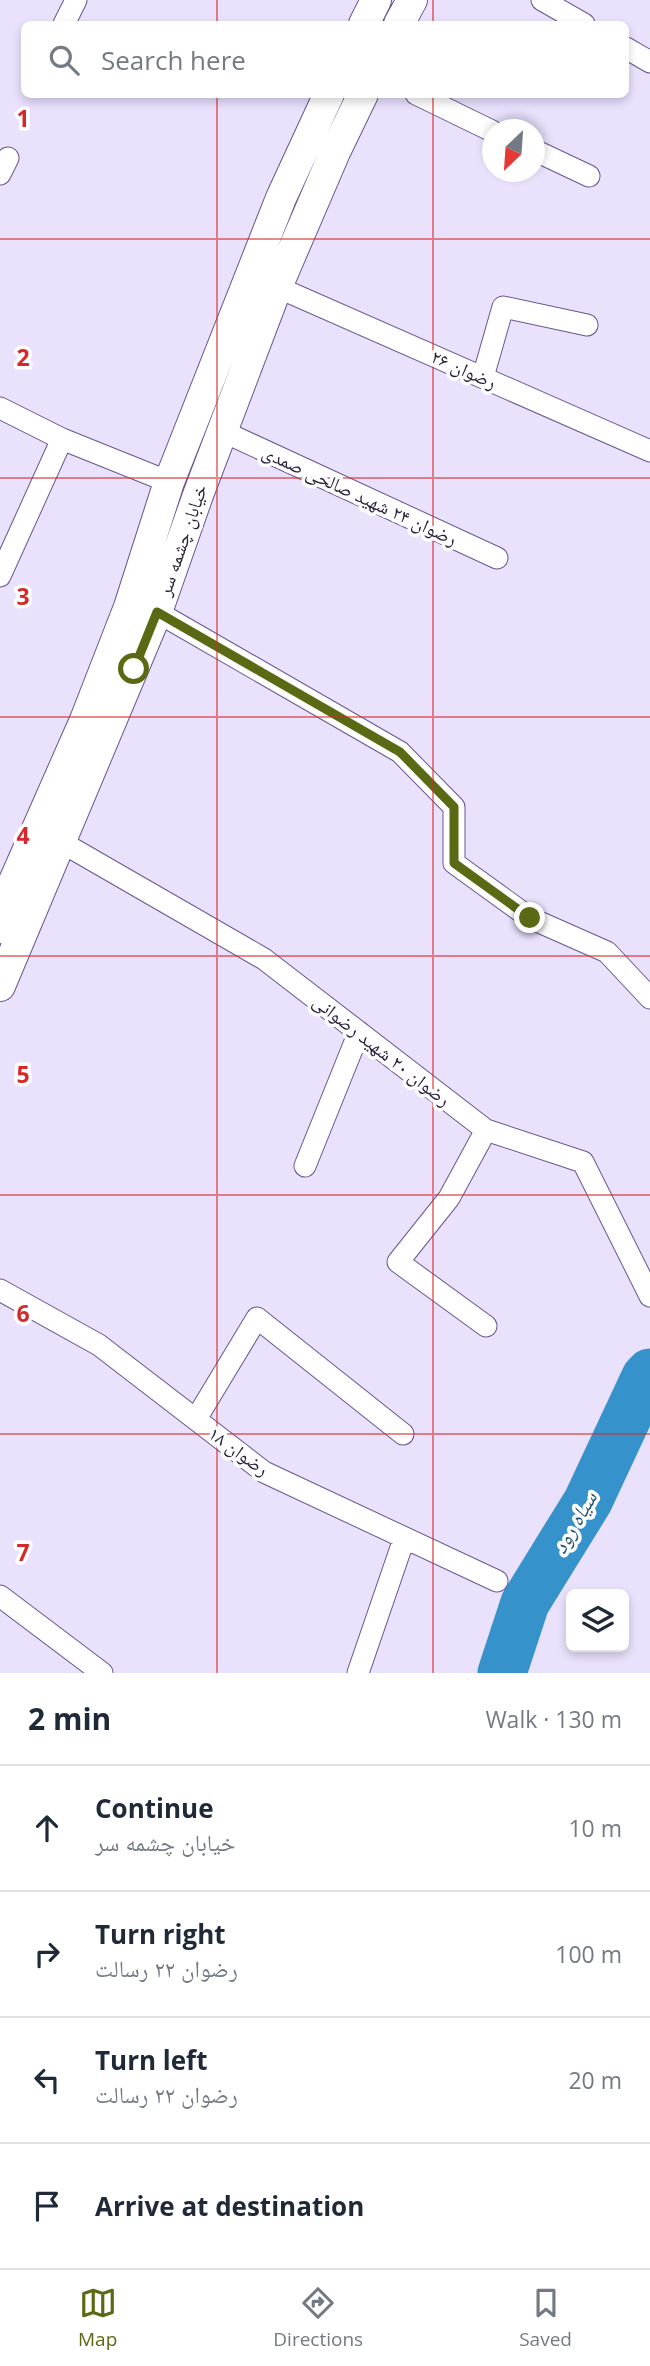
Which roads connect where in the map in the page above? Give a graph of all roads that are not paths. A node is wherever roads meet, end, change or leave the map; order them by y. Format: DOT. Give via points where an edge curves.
graph roads {
  1 [pos="76,0"];
  2 [pos="376,0"];
  3 [pos="412,0"];
  4 [pos="542,0"];
  5 [pos="66,21"];
  6 [pos="365,21"];
  7 [pos="401,21"];
  8 [pos="579,21"];
  9 [pos="629,50"];
  10 [pos="650,62"];
  11 [pos="327,98"];
  12 [pos="361,98"];
  13 [pos="424,98"];
  14 [pos="482,126"];
  15 [pos="545,155"];
  16 [pos="589,176"];
  17 [pos="277,286"];
  18 [pos="587,325"];
  19 [pos="483,377"];
  20 [pos="0,408"];
  21 [pos="194,418"];
  22 [pos="222,431"];
  23 [pos="62,439"];
  24 [pos="650,451"];
  25 [pos="169,482"];
  26 [pos="497,558"];
  27 [pos="0,576"];
  28 [pos="157,612"];
  29 [pos="61,842"];
  30 [pos="0,913"];
  31 [pos="9,935"];
  32 [pos="0,986"];
  33 [pos="650,998"];
  34 [pos="359,1032"];
  35 [pos="486,1130"];
  36 [pos="306,1166"];
  37 [pos="0,1290"];
  38 [pos="650,1296"];
  39 [pos="486,1326"];
  40 [pos="196,1419"];
  41 [pos="403,1434"];
  42 [pos="404,1539"];
  43 [pos="496,1581"];
  44 [pos="0,1596"];
  45 [pos="102,1673"];
  46 [pos="358,1673"];
  1 -- 5 [label="street"];
  2 -- 6 [label="street"];
  3 -- 7 [label="street"];
  4 -- 8 [label="street"];
  9 -- 10 [label="street"];
  11 -- 21 [label="street, خیابان چشمه سر" via="281,198"];
  12 -- 17 [label="street, خیابان چشمه سر"];
  13 -- 14 [label="street"];
  15 -- 16 [label="street"];
  17 -- 19 [label="street, رضوان ۲۶"];
  17 -- 22 [label="street, خیابان چشمه سر"];
  18 -- 19 [label="street" via="503,307"];
  19 -- 24 [label="street, رضوان ۲۶"];
  20 -- 23 [label="street"];
  21 -- 22 [label="street"];
  21 -- 25 [label="street, خیابان چشمه سر"];
  22 -- 26 [label="street, رضوان ۲۴ شهید صالحی صمدی"];
  22 -- 28 [label="street, خیابان چشمه سر"];
  23 -- 25 [label="street"];
  23 -- 27 [label="street"];
  25 -- 30 [label="street, خیابان چشمه سر" via="129,607 85,720"];
  28 -- 29 [label="street, خیابان چشمه سر"];
  28 -- 33 [label="street" via="400,752 454,807 454,863 530,918 607,952"];
  29 -- 31 [label="street, خیابان چشمه سر"];
  29 -- 34 [label="street, رضوان ۲۰ شهید رضوانی" via="264,959"];
  31 -- 32 [label="street, خیابان چشمه سر"];
  34 -- 35 [label="street, رضوان ۲۰ شهید رضوانی"];
  34 -- 36 [label="street"];
  35 -- 38 [label="street, رضوان ۲۰ شهید رضوانی" via="583,1162"];
  35 -- 39 [label="street" via="449,1198 398,1262"];
  37 -- 40 [label="street, رضوان ۱۸" via="99,1345"];
  40 -- 41 [label="street" via="257,1318"];
  40 -- 42 [label="street, رضوان ۱۸" via="264,1472"];
  42 -- 43 [label="street, رضوان ۱۸"];
  42 -- 46 [label="street"];
  44 -- 45 [label="street"];
}
